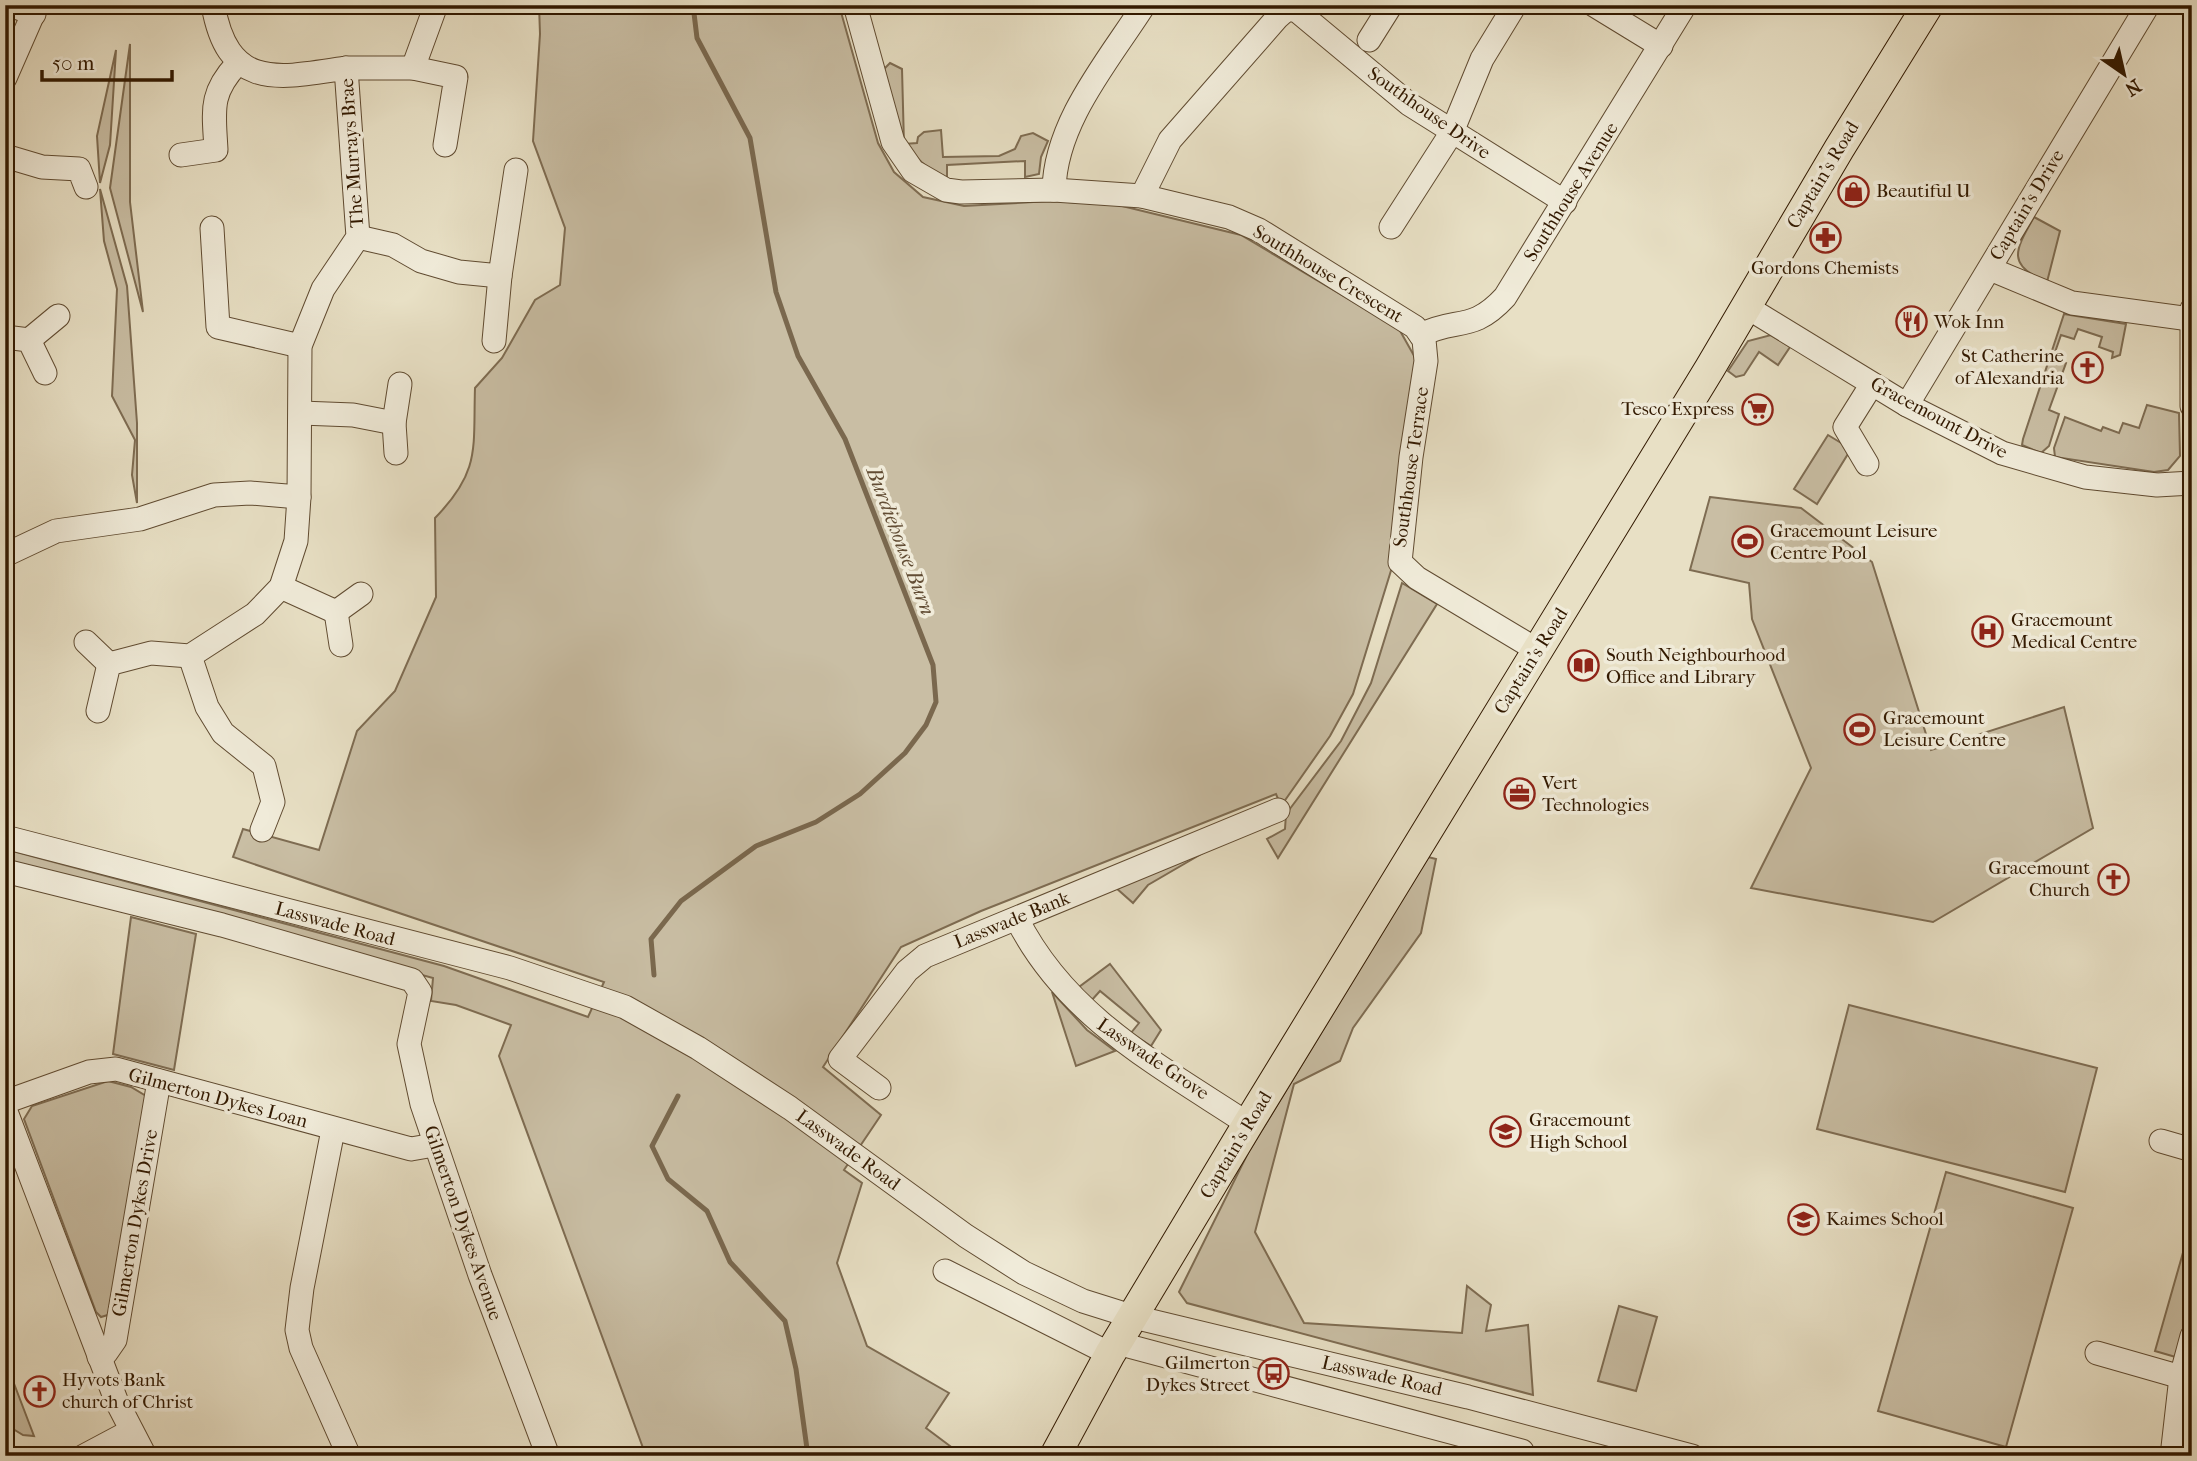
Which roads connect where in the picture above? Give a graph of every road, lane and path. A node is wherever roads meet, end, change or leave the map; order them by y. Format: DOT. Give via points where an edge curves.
graph roads {
  1 [pos="11,5"];
  2 [pos="213,5"];
  3 [pos="436,5"];
  4 [pos="855,5"];
  5 [pos="1144,5"];
  6 [pos="1391,5"];
  7 [pos="1515,5"];
  8 [pos="1594,5"];
  9 [pos="1685,5"];
  10 [pos="1928,5"];
  11 [pos="2148,5"];
  12 [pos="35,9"];
  13 [pos="1369,40"];
  14 [pos="1661,46"];
  15 [pos="237,64"];
  16 [pos="346,68"];
  17 [pos="413,68"];
  18 [pos="5,78"];
  19 [pos="1452,132"];
  20 [pos="445,145"];
  21 [pos="181,155"];
  22 [pos="5,156"];
  23 [pos="516,170"];
  24 [pos="84,172"];
  25 [pos="1054,190"];
  26 [pos="1142,196"];
  27 [pos="1565,202"];
  28 [pos="1391,227"];
  29 [pos="212,228"];
  30 [pos="358,237"];
  31 [pos="1990,269"];
  32 [pos="500,276"];
  33 [pos="1745,306"];
  34 [pos="2191,314"];
  35 [pos="58,316"];
  36 [pos="1421,335"];
  37 [pos="5,337"];
  38 [pos="29,340"];
  39 [pos="494,341"];
  40 [pos="300,346"];
  41 [pos="45,373"];
  42 [pos="400,384"];
  43 [pos="1872,384"];
  44 [pos="1907,405"];
  45 [pos="2192,406"];
  46 [pos="301,413"];
  47 [pos="394,424"];
  48 [pos="396,453"];
  49 [pos="1867,464"];
  50 [pos="2192,482"];
  51 [pos="299,497"];
  52 [pos="5,555"];
  53 [pos="281,587"];
  54 [pos="361,594"];
  55 [pos="336,612"];
  56 [pos="86,642"];
  57 [pos="341,645"];
  58 [pos="1537,650"];
  59 [pos="190,656"];
  60 [pos="109,664"];
  61 [pos="98,711"];
  62 [pos="1273,816"];
  63 [pos="262,830"];
  64 [pos="5,837"];
  65 [pos="5,871"];
  66 [pos="1017,919"];
  67 [pos="418,985"];
  68 [pos="159,1082"];
  69 [pos="878,1088"];
  70 [pos="5,1102"];
  71 [pos="5,1109"];
  72 [pos="1248,1124"];
  73 [pos="333,1129"];
  74 [pos="2161,1141"];
  75 [pos="433,1145"];
  76 [pos="2192,1150"];
  77 [pos="945,1271"];
  78 [pos="1134,1317"];
  79 [pos="2192,1336"];
  80 [pos="1114,1349"];
  81 [pos="2097,1353"];
  82 [pos="99,1357"];
  83 [pos="2181,1377"];
  84 [pos="131,1431"];
  85 [pos="1522,1451"];
  86 [pos="84,1456"];
  87 [pos="145,1456"];
  88 [pos="349,1456"];
  89 [pos="548,1456"];
  90 [pos="1055,1456"];
  91 [pos="1692,1456"];
  92 [pos="2172,1456"];
  1 -- 12 [label="street"];
  2 -- 15 [label="street" via="223,41"];
  3 -- 17 [label="street"];
  4 -- 25 [label="street, Southhouse Crescent" via="892,142 913,171 934,186 961,192"];
  5 -- 25 [label="street" via="1073,119 1057,163"];
  6 -- 13 [label="street"];
  7 -- 19 [label="street" via="1482,60"];
  8 -- 14 [label="street"];
  9 -- 14 [label="street, Southhouse Avenue"];
  10 -- 33 [label="main road, Captain's Road"];
  11 -- 31 [label="street, Captain's Drive"];
  12 -- 18 [label="street"];
  14 -- 27 [label="street, Southhouse Avenue"];
  15 -- 16 [label="street, The Murrays Brae" via="291,77"];
  15 -- 21 [label="street" via="222,80 214,100 216,150"];
  16 -- 17 [label="street, The Murrays Brae"];
  16 -- 30 [label="street, The Murrays Brae"];
  17 -- 20 [label="street, The Murrays Brae" via="456,77"];
  19 -- 26 [label="street, Southhouse Drive" via="1391,90 1303,14 1286,10 1170,140"];
  19 -- 27 [label="street, Southhouse Drive"];
  19 -- 28 [label="street"];
  22 -- 24 [label="street"];
  23 -- 32 [label="street"];
  25 -- 26 [label="street, Southhouse Crescent"];
  26 -- 36 [label="street, Southhouse Crescent" via="1229,217 1259,230 1405,320"];
  27 -- 36 [label="street, Southhouse Avenue" via="1493,309 1469,324"];
  29 -- 40 [label="street" via="218,327"];
  30 -- 32 [label="street, The Murrays Brae" via="458,272"];
  30 -- 40 [label="street, The Murrays Brae" via="323,289"];
  31 -- 34 [label="street" via="2072,303"];
  31 -- 44 [label="street, Captain's Drive"];
  32 -- 39 [label="street"];
  33 -- 43 [label="street, Gracemount Drive"];
  33 -- 58 [label="main road, Captain's Road"];
  34 -- 45 [label="street"];
  35 -- 38 [label="street"];
  36 -- 58 [label="street, Southhouse Terrace" via="1426,360 1400,562 1410,573"];
  37 -- 38 [label="street"];
  38 -- 41 [label="street"];
  40 -- 46 [label="street, The Murrays Brae"];
  42 -- 47 [label="street"];
  43 -- 44 [label="street, Gracemount Drive"];
  43 -- 49 [label="street" via="1845,428"];
  44 -- 50 [label="street, Gracemount Drive" via="2002,453 2045,468 2157,485"];
  46 -- 47 [label="street" via="353,415"];
  46 -- 51 [label="street, The Murrays Brae"];
  47 -- 48 [label="street"];
  51 -- 52 [label="street" via="214,495 140,520 56,531"];
  51 -- 53 [label="street, The Murrays Brae" via="296,541"];
  53 -- 55 [label="street"];
  53 -- 59 [label="street, The Murrays Brae" via="255,614"];
  54 -- 55 [label="street"];
  55 -- 57 [label="street"];
  56 -- 60 [label="street"];
  58 -- 72 [label="main road, Captain's Road"];
  59 -- 60 [label="street" via="152,653"];
  59 -- 63 [label="street" via="206,707 223,733 264,766 273,802"];
  60 -- 61 [label="street"];
  62 -- 66 [label="street, Lasswade Bank"];
  64 -- 78 [label="street, Lasswade Road" via="498,965 625,1007 790,1108 1024,1273 1083,1301"];
  65 -- 67 [label="street, Lasswade Road" via="222,925"];
  66 -- 69 [label="street, Lasswade Bank" via="925,956 907,971 840,1059"];
  66 -- 72 [label="street, Lasswade Grove" via="1046,966 1097,1023"];
  67 -- 75 [label="street, Gilmerton Dykes Avenue" via="409,1044"];
  68 -- 70 [label="street, Gilmerton Dykes Loan" via="102,1069"];
  68 -- 73 [label="street, Gilmerton Dykes Loan"];
  68 -- 82 [label="street, Gilmerton Dykes Drive" via="115,1340"];
  71 -- 82 [label="street, Gilmerton Dykes Drive"];
  72 -- 78 [label="main road, Captain's Road"];
  73 -- 75 [label="street, Gilmerton Dykes Loan" via="411,1149"];
  73 -- 88 [label="street" via="297,1330"];
  74 -- 76 [label="street"];
  75 -- 89 [label="street, Gilmerton Dykes Avenue"];
  77 -- 80 [label="street, Lasswade Road"];
  78 -- 80 [label="main road"];
  78 -- 91 [label="street, Lasswade Road"];
  79 -- 83 [label="street"];
  80 -- 85 [label="street, Lasswade Road"];
  80 -- 90 [label="main road"];
  81 -- 83 [label="street"];
  82 -- 84 [label="street, Gilmerton Dykes Drive"];
  83 -- 92 [label="street"];
  84 -- 86 [label="street"];
  84 -- 87 [label="street, Gilmerton Dykes Drive"];
}
